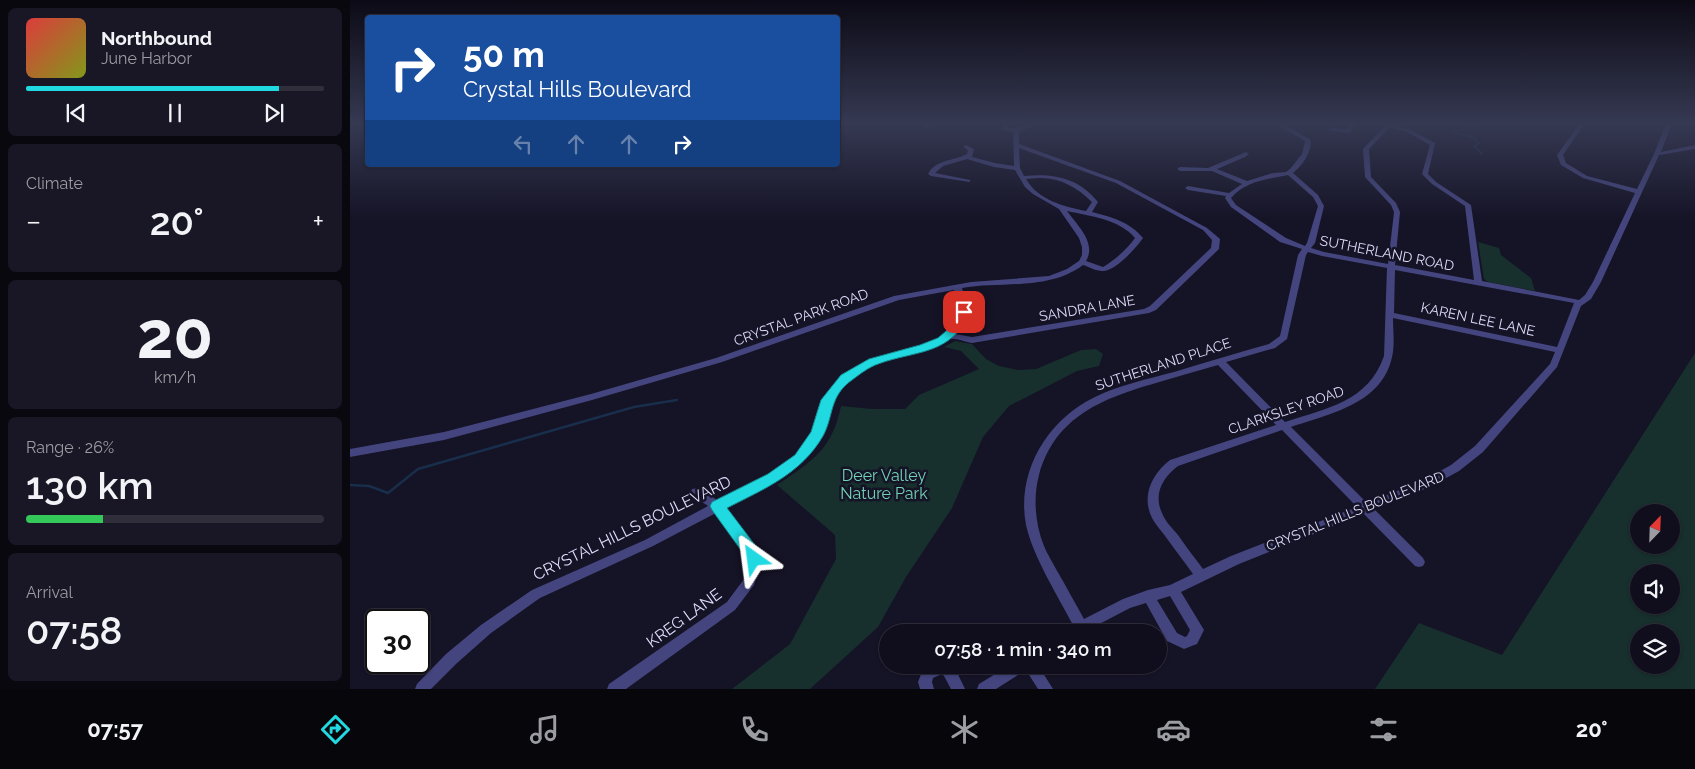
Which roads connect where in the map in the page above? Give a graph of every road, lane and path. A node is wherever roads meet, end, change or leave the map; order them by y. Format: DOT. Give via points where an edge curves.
graph roads {
  1 [pos="970,155"];
  2 [pos="1016,155"];
  3 [pos="1044,155"];
  4 [pos="1244,155"];
  5 [pos="1304,155"];
  6 [pos="1366,155"];
  7 [pos="1428,155"];
  8 [pos="1560,155"];
  9 [pos="1656,155"];
  10 [pos="967,157"];
  11 [pos="1017,168"];
  12 [pos="1180,169"];
  13 [pos="1213,169"];
  14 [pos="1289,173"];
  15 [pos="1022,178"];
  16 [pos="968,181"];
  17 [pos="1248,184"];
  18 [pos="1188,188"];
  19 [pos="1639,192"];
  20 [pos="1230,195"];
  21 [pos="1061,208"];
  22 [pos="1088,214"];
  23 [pos="1306,249"];
  24 [pos="1082,262"];
  25 [pos="1390,267"];
  26 [pos="1478,284"];
  27 [pos="957,286"];
  28 [pos="1580,302"];
  29 [pos="1389,315"];
  30 [pos="948,336"];
  31 [pos="1560,350"];
  32 [pos="1219,362"];
  33 [pos="1283,426"];
  34 [pos="350,453"];
  35 [pos="696,492"];
  36 [pos="717,506"];
  37 [pos="1364,508"];
  38 [pos="1419,562"];
  39 [pos="1202,577"];
  40 [pos="1173,590"];
  41 [pos="1148,596"];
  42 [pos="1073,624"];
  43 [pos="1087,624"];
  44 [pos="1008,674"];
  45 [pos="1036,674"];
  46 [pos="422,689"];
  47 [pos="614,689"];
  48 [pos="927,689"];
  49 [pos="958,689"];
  50 [pos="984,689"];
  51 [pos="1046,689"];
  1 -- 10 [label="street"];
  2 -- 11 [label="street"];
  3 -- 30 [label="street, SANDRA LANE" via="1118,182 1204,230 1216,240 1215,249 1146,311 972,340"];
  4 -- 13 [label="street"];
  5 -- 14 [label="street"];
  6 -- 25 [label="street, CLARKSLEY ROAD" via="1368,176 1394,204 1397,212"];
  7 -- 26 [label="street" via="1426,176 1468,205"];
  8 -- 19 [label="street" via="1563,164 1584,177"];
  9 -- 19 [label="street, CRYSTAL HILLS BOULEVARD"];
  10 -- 11 [label="street"];
  10 -- 16 [label="street" via="940,165 931,174"];
  11 -- 15 [label="street"];
  12 -- 13 [label="street"];
  13 -- 17 [label="street"];
  14 -- 17 [label="street"];
  14 -- 23 [label="street, SUTHERLAND PLACE" via="1321,204 1311,243"];
  15 -- 21 [label="street" via="1030,190"];
  15 -- 22 [label="street" via="1060,178 1094,200"];
  17 -- 20 [label="street"];
  18 -- 20 [label="street"];
  19 -- 28 [label="street, CRYSTAL HILLS BOULEVARD" via="1597,282 1588,297"];
  20 -- 23 [label="street, SUTHERLAND ROAD" via="1233,206 1284,240"];
  21 -- 22 [label="street"];
  21 -- 24 [label="street" via="1083,238 1086,251"];
  22 -- 24 [label="street" via="1121,224 1135,232 1139,240 1108,268"];
  23 -- 25 [label="street, SUTHERLAND ROAD"];
  23 -- 32 [label="street, SUTHERLAND PLACE" via="1284,337 1272,346"];
  24 -- 27 [label="street, CRYSTAL PARK ROAD" via="1070,271 1050,278"];
  25 -- 26 [label="street, SUTHERLAND ROAD"];
  25 -- 29 [label="street, CLARKSLEY ROAD"];
  26 -- 28 [label="street, SUTHERLAND ROAD"];
  27 -- 30 [label="street, CRYSTAL HILLS BOULEVARD" via="964,301 964,312 958,327"];
  27 -- 34 [label="street, CRYSTAL PARK ROAD" via="887,301 719,360 589,398 444,436"];
  28 -- 31 [label="street, CRYSTAL HILLS BOULEVARD"];
  29 -- 31 [label="street, KAREN LEE LANE"];
  29 -- 33 [label="street, CLARKSLEY ROAD" via="1388,356 1383,372 1371,389 1340,407"];
  30 -- 36 [label="street, CRYSTAL HILLS BOULEVARD" via="924,348 873,362 846,378 827,400 817,433 800,458 773,478"];
  31 -- 37 [label="street, CRYSTAL HILLS BOULEVARD" via="1554,365 1467,459 1443,476"];
  32 -- 33 [label="street"];
  32 -- 42 [label="street, SUTHERLAND PLACE" via="1103,397 1067,420 1041,455 1030,486 1029,510 1033,532"];
  33 -- 37 [label="street"];
  33 -- 39 [label="street, CLARKSLEY ROAD" via="1174,463 1157,480 1152,494 1157,516"];
  35 -- 36 [label="street, KREG LANE"];
  36 -- 46 [label="street, CRYSTAL HILLS BOULEVARD" via="628,553 536,594 486,628"];
  36 -- 47 [label="street, KREG LANE" via="754,559 750,581 731,606"];
  37 -- 38 [label="street"];
  37 -- 39 [label="street, CRYSTAL HILLS BOULEVARD" via="1235,560"];
  39 -- 40 [label="street, CRYSTAL HILLS BOULEVARD"];
  40 -- 41 [label="street, CRYSTAL HILLS BOULEVARD"];
  40 -- 41 [label="street" via="1197,630 1192,640 1184,643 1172,637"];
  41 -- 43 [label="street, CRYSTAL HILLS BOULEVARD" via="1126,603"];
  44 -- 50 [label="street"];
  45 -- 51 [label="street"];
  48 -- 49 [label="street" via="926,677 942,667 949,671"];
}
